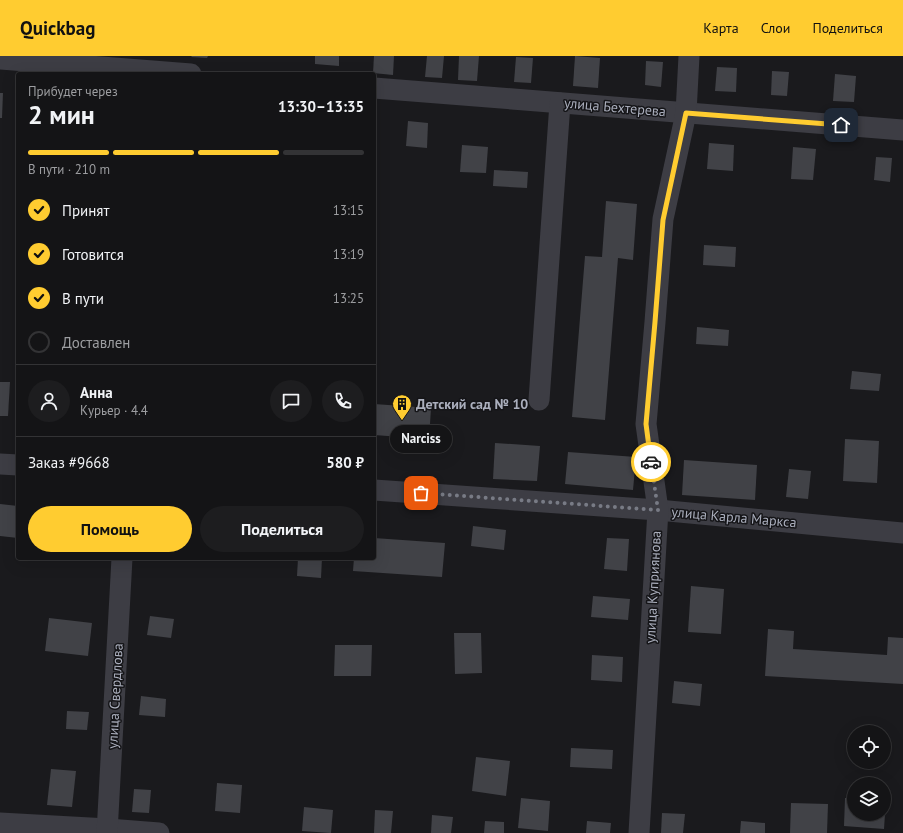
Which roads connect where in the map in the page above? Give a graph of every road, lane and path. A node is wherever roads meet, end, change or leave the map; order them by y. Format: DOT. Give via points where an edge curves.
graph roads {
  1 [pos="689,56"];
  2 [pos="0,59"];
  3 [pos="161,67"];
  4 [pos="182,72"];
  5 [pos="376,88"];
  6 [pos="560,103"];
  7 [pos="686,113"];
  8 [pos="903,130"];
  9 [pos="539,400"];
  10 [pos="0,464"];
  11 [pos="16,465"];
  12 [pos="376,490"];
  13 [pos="658,510"];
  14 [pos="903,533"];
  15 [pos="122,560"];
  16 [pos="0,823"];
  17 [pos="107,831"];
  18 [pos="158,833"];
  19 [pos="639,833"];
  1 -- 7 [label="street, улица Куприянова"];
  2 -- 3 [label="street"];
  3 -- 4 [label="street"];
  5 -- 6 [label="street, улица Бехтерева"];
  6 -- 7 [label="street, улица Бехтерева"];
  6 -- 9 [label="street"];
  7 -- 8 [label="street, улица Бехтерева"];
  7 -- 13 [label="street, улица Куприянова" via="663,220 646,424"];
  10 -- 11 [label="street"];
  12 -- 13 [label="street, улица Карла Маркса"];
  13 -- 14 [label="street, улица Карла Маркса"];
  13 -- 19 [label="street, улица Куприянова"];
  15 -- 17 [label="street, улица Свердлова"];
  16 -- 17 [label="street"];
  17 -- 18 [label="street"];
}
